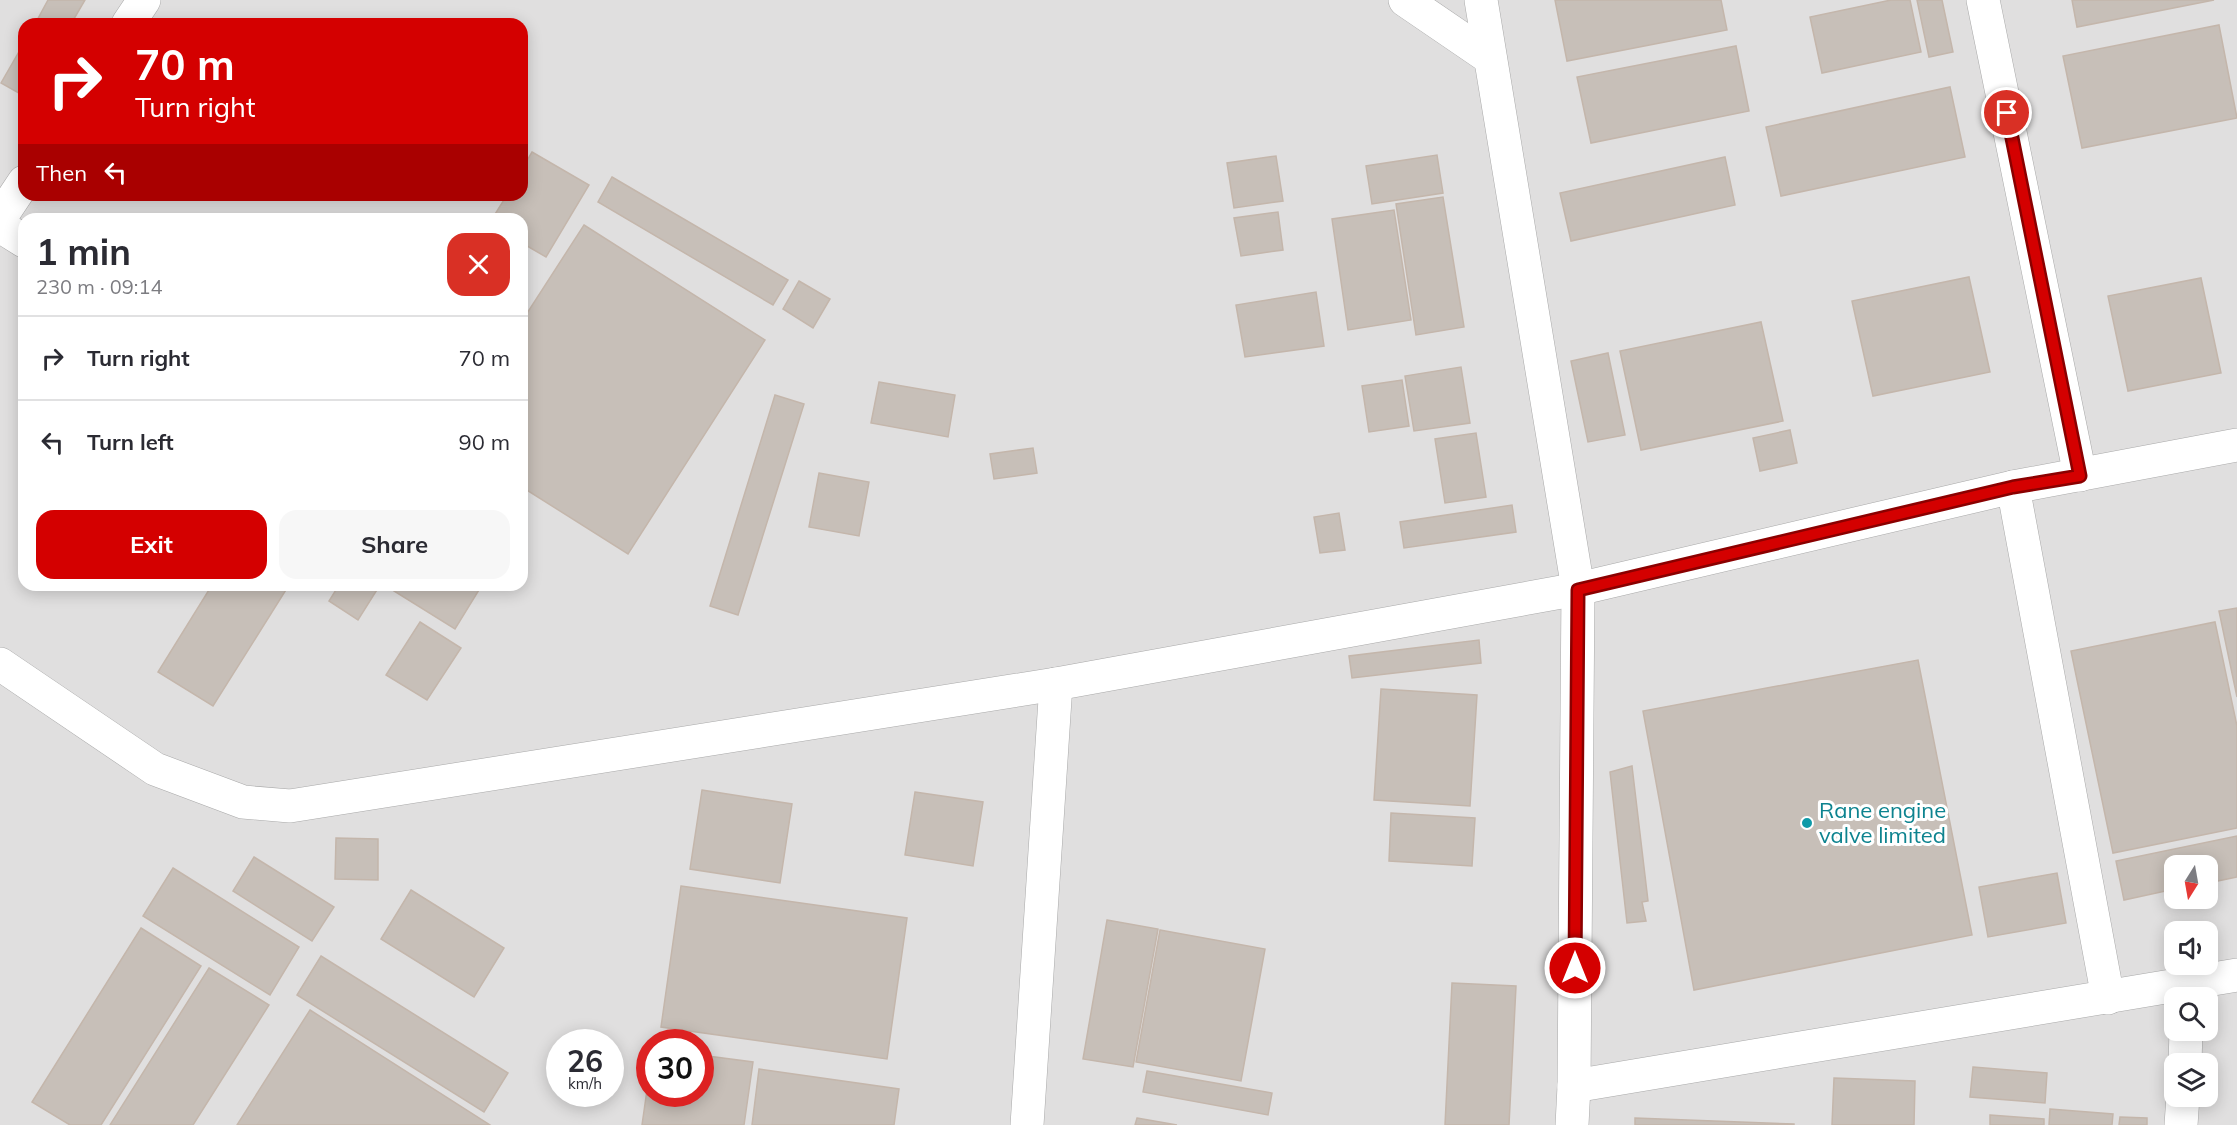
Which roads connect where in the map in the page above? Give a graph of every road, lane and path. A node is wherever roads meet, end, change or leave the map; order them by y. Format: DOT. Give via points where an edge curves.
graph roads {
  1 [pos="144,0"];
  2 [pos="1405,0"];
  3 [pos="1481,0"];
  4 [pos="1983,0"];
  5 [pos="132,18"];
  6 [pos="1490,58"];
  7 [pos="18,191"];
  8 [pos="0,218"];
  9 [pos="0,226"];
  10 [pos="18,237"];
  11 [pos="2237,445"];
  12 [pos="2080,476"];
  13 [pos="2013,487"];
  14 [pos="1578,590"];
  15 [pos="0,664"];
  16 [pos="1056,684"];
  17 [pos="2237,975"];
  18 [pos="2200,987"];
  19 [pos="2164,993"];
  20 [pos="2108,998"];
  21 [pos="1574,1086"];
  22 [pos="2182,1107"];
  23 [pos="1027,1125"];
  24 [pos="1572,1125"];
  25 [pos="2181,1125"];
  1 -- 5 [label="street"];
  2 -- 6 [label="street"];
  3 -- 6 [label="street"];
  4 -- 12 [label="street"];
  6 -- 14 [label="street"];
  7 -- 8 [label="street"];
  9 -- 10 [label="street"];
  11 -- 12 [label="street"];
  12 -- 13 [label="street"];
  13 -- 14 [label="street"];
  13 -- 20 [label="street"];
  14 -- 16 [label="street"];
  14 -- 21 [label="street"];
  15 -- 16 [label="street" via="155,769 243,802 290,806"];
  16 -- 23 [label="street"];
  17 -- 18 [label="street"];
  19 -- 20 [label="street"];
  20 -- 21 [label="street"];
  21 -- 24 [label="street"];
  22 -- 25 [label="street"];
}
